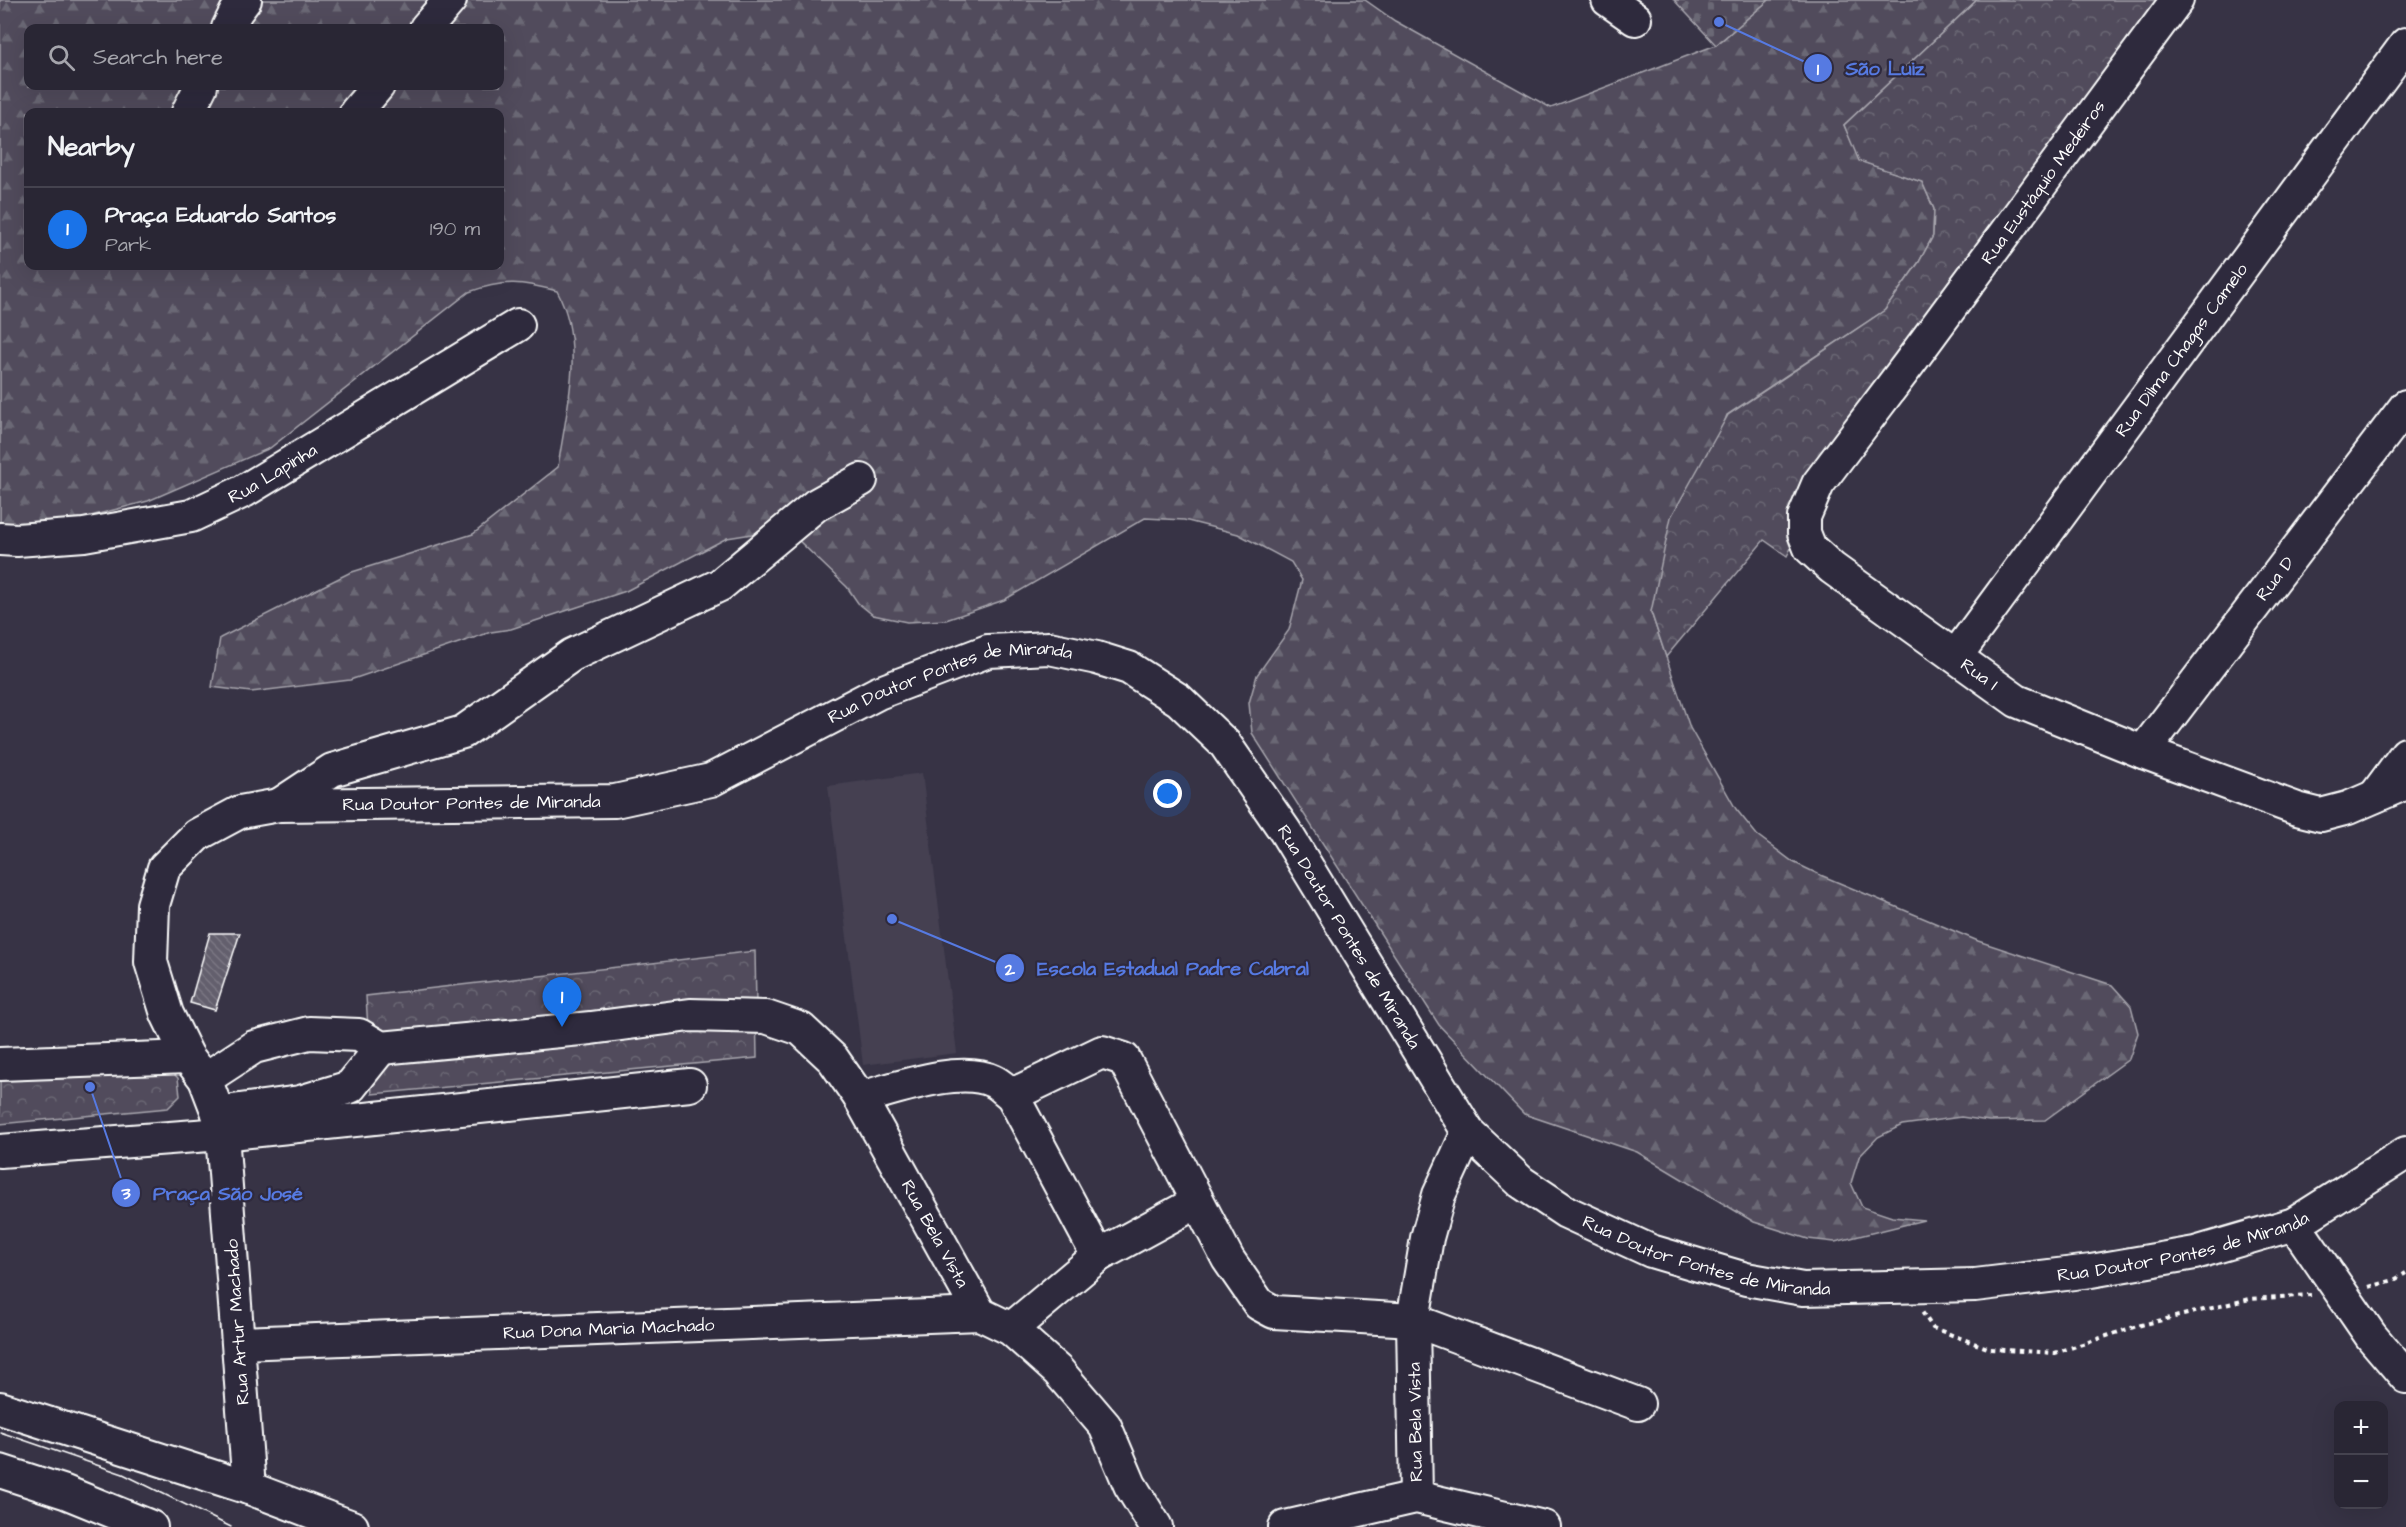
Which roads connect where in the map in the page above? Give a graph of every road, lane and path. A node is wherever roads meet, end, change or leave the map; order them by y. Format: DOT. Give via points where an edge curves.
graph roads {
  1 [pos="245,0"];
  2 [pos="450,0"];
  3 [pos="1608,0"];
  4 [pos="2177,0"];
  5 [pos="1635,19"];
  6 [pos="230,24"];
  7 [pos="429,24"];
  8 [pos="2406,44"];
  9 [pos="199,90"];
  10 [pos="375,90"];
  11 [pos="190,108"];
  12 [pos="359,108"];
  13 [pos="518,326"];
  14 [pos="1908,365"];
  15 [pos="2406,406"];
  16 [pos="861,480"];
  17 [pos="0,539"];
  18 [pos="1956,656"];
  19 [pos="2144,752"];
  20 [pos="2406,754"];
  21 [pos="2406,783"];
  22 [pos="2376,796"];
  23 [pos="279,805"];
  24 [pos="381,1048"];
  25 [pos="0,1064"];
  26 [pos="197,1068"];
  27 [pos="690,1085"];
  28 [pos="1012,1095"];
  29 [pos="860,1098"];
  30 [pos="220,1123"];
  31 [pos="1468,1132"];
  32 [pos="0,1151"];
  33 [pos="2406,1153"];
  34 [pos="1197,1202"];
  35 [pos="2294,1224"];
  36 [pos="1098,1256"];
  37 [pos="2406,1273"];
  38 [pos="1904,1286"];
  39 [pos="2342,1294"];
  40 [pos="980,1314"];
  41 [pos="1413,1320"];
  42 [pos="1011,1329"];
  43 [pos="239,1343"];
  44 [pos="2406,1377"];
  45 [pos="1638,1404"];
  46 [pos="0,1408"];
  47 [pos="0,1471"];
  48 [pos="249,1488"];
  49 [pos="1416,1497"];
  50 [pos="1151,1520"];
  51 [pos="151,1527"];
  52 [pos="352,1527"];
  53 [pos="1179,1527"];
  54 [pos="1285,1527"];
  55 [pos="1544,1527"];
  1 -- 6 [label="street"];
  2 -- 7 [label="street"];
  3 -- 5 [label="street"];
  4 -- 14 [label="street, Rua Eustáquio Medeiros"];
  8 -- 18 [label="street, Rua Dilma Chagas Camelo"];
  9 -- 11 [label="street"];
  10 -- 12 [label="street"];
  13 -- 17 [label="street, Rua Lapinha" via="244,490 191,516 84,535"];
  14 -- 18 [label="street, Rua I" via="1818,484 1804,517 1804,533 1810,548 1832,568"];
  15 -- 19 [label="street, Rua D"];
  16 -- 23 [label="street, Rua Doutor Pontes de Miranda" via="816,505 720,585 572,655 463,732 332,770"];
  18 -- 19 [label="street, Rua I" via="2017,701"];
  19 -- 22 [label="street, Rua I" via="2321,815"];
  20 -- 22 [label="street"];
  21 -- 22 [label="street, Rua I"];
  23 -- 26 [label="street, Rua Doutor Pontes de Miranda" via="240,812 197,834 165,868 153,905 151,962 167,1014"];
  23 -- 31 [label="street, Rua Doutor Pontes de Miranda" via="615,801 711,780 878,693 988,651 1049,648 1097,658 1129,668 1179,699 1225,744 1285,831"];
  24 -- 26 [label="street" via="359,1035 309,1033 254,1047"];
  24 -- 29 [label="street, Rua Bela Vista" via="690,1015 765,1017 801,1029 833,1059"];
  24 -- 30 [label="street" via="350,1087"];
  25 -- 26 [label="street"];
  26 -- 30 [label="street, Rua Artur Machado"];
  27 -- 30 [label="street"];
  28 -- 29 [label="street" via="993,1081 974,1076 945,1077"];
  28 -- 34 [label="street" via="1102,1052 1124,1059"];
  28 -- 36 [label="street"];
  29 -- 40 [label="street, Rua Bela Vista"];
  30 -- 32 [label="street"];
  30 -- 43 [label="street, Rua Artur Machado"];
  31 -- 38 [label="street, Rua Doutor Pontes de Miranda" via="1521,1182 1566,1212 1651,1251 1746,1279 1803,1289"];
  31 -- 41 [label="street, Rua Bela Vista" via="1439,1195"];
  33 -- 35 [label="street, Rua Doutor Pontes de Miranda"];
  34 -- 36 [label="street"];
  34 -- 41 [label="street" via="1228,1259 1259,1304 1266,1308 1274,1312"];
  35 -- 38 [label="street, Rua Doutor Pontes de Miranda" via="2195,1253 2091,1271 1975,1285"];
  35 -- 39 [label="street"];
  36 -- 42 [label="street"];
  37 -- 39 [label="path"];
  38 -- 39 [label="path" via="1934,1328 1990,1349 2055,1353 2137,1326 2250,1299"];
  39 -- 44 [label="street"];
  40 -- 42 [label="street"];
  40 -- 43 [label="street, Rua Dona Maria Machado"];
  41 -- 45 [label="street"];
  41 -- 49 [label="street, Rua Bela Vista"];
  42 -- 50 [label="street" via="1058,1371 1106,1426 1130,1485"];
  43 -- 48 [label="street, Rua Artur Machado"];
  46 -- 48 [label="street"];
  47 -- 51 [label="street"];
  48 -- 52 [label="street"];
  49 -- 54 [label="street, Rua Bela Vista"];
  49 -- 55 [label="street"];
  50 -- 53 [label="street"];
}
